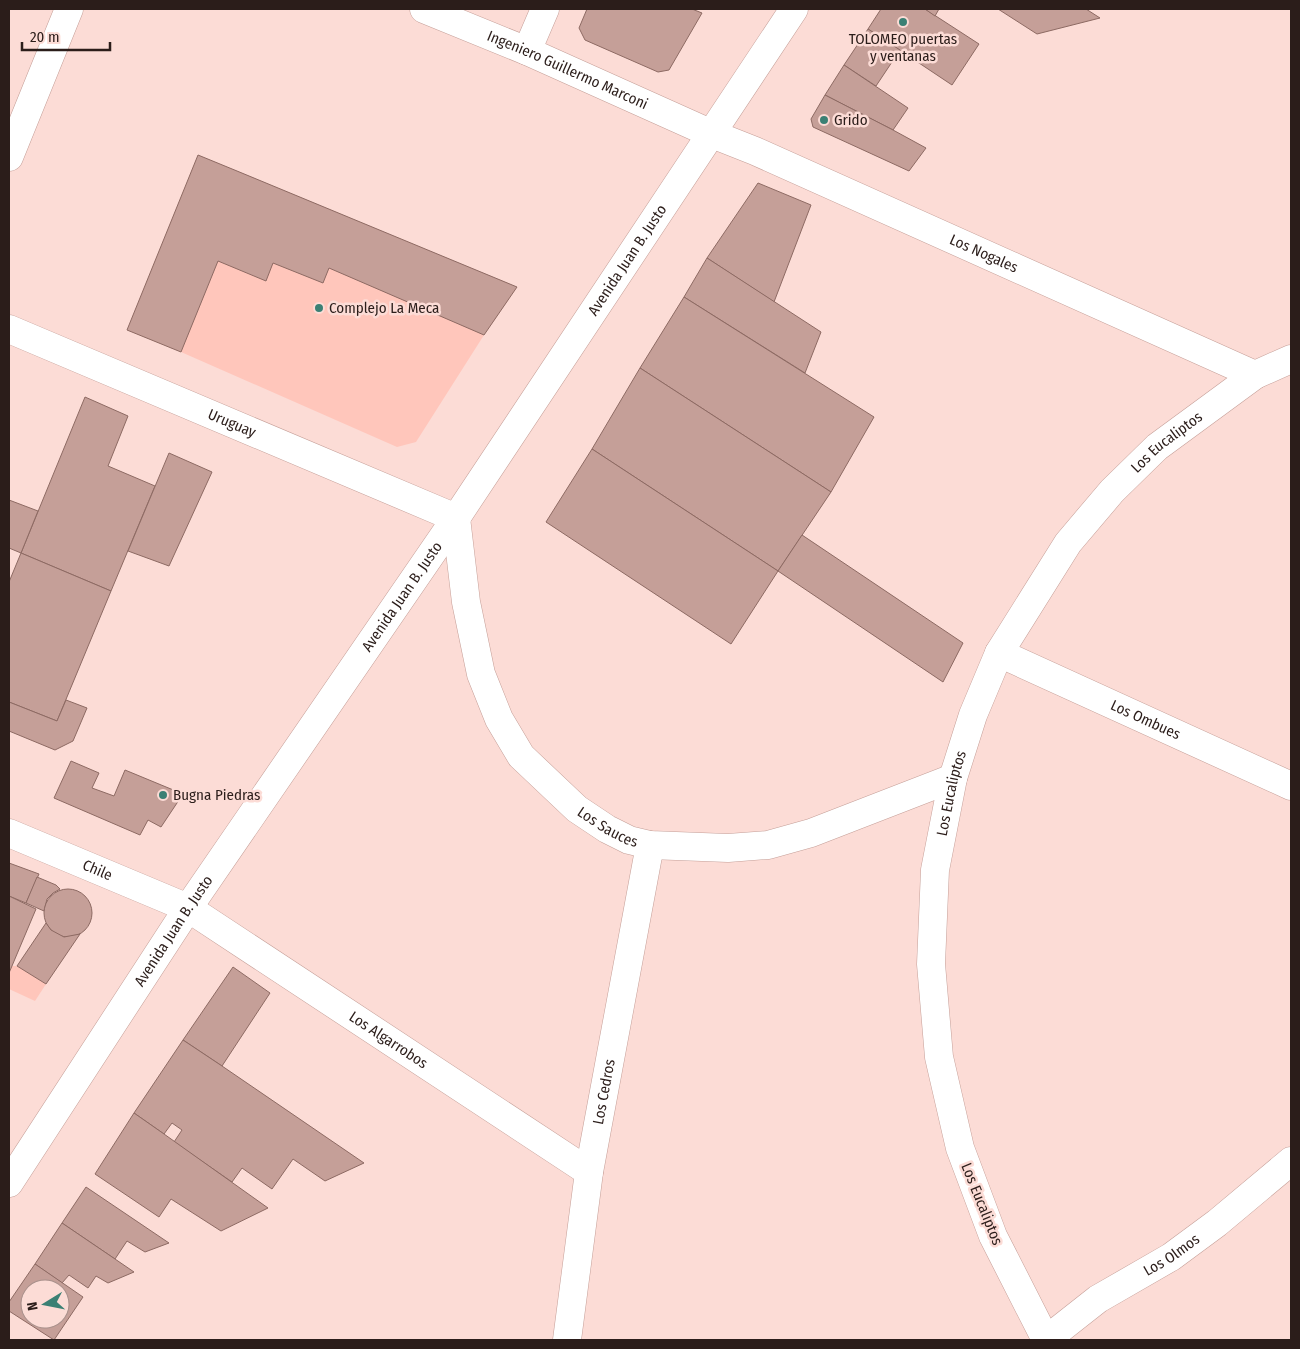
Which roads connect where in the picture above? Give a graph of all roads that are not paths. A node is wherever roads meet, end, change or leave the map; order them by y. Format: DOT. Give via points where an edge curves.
graph roads {
  1 [pos="69,9"];
  2 [pos="424,9"];
  3 [pos="545,9"];
  4 [pos="794,9"];
  5 [pos="527,51"];
  6 [pos="712,134"];
  7 [pos="9,157"];
  8 [pos="9,328"];
  9 [pos="1291,359"];
  10 [pos="1256,375"];
  11 [pos="456,518"];
  12 [pos="1000,653"];
  13 [pos="953,778"];
  14 [pos="1291,786"];
  15 [pos="9,833"];
  16 [pos="650,845"];
  17 [pos="188,908"];
  18 [pos="1291,1161"];
  19 [pos="589,1172"];
  20 [pos="9,1183"];
  21 [pos="567,1340"];
  22 [pos="1046,1340"];
  1 -- 7 [label="street"];
  2 -- 5 [label="street, Ingeniero Guillermo Marconi"];
  3 -- 5 [label="street"];
  4 -- 6 [label="street, Avenida Juan B. Justo"];
  5 -- 6 [label="street, Ingeniero Guillermo Marconi"];
  6 -- 10 [label="street, Los Nogales"];
  6 -- 11 [label="street, Avenida Juan B. Justo"];
  8 -- 11 [label="street, Uruguay"];
  9 -- 10 [label="street, Los Eucaliptos"];
  10 -- 12 [label="street, Los Eucaliptos" via="1157,447 1112,492 1068,543"];
  11 -- 16 [label="street, Los Sauces" via="466,602 481,674 499,719 521,756 578,809 607,829 629,840"];
  11 -- 17 [label="street, Avenida Juan B. Justo"];
  12 -- 13 [label="street, Los Eucaliptos" via="973,715"];
  12 -- 14 [label="street, Los Ombues"];
  13 -- 16 [label="street, Los Sauces" via="811,833 768,845 728,848"];
  13 -- 22 [label="street, Los Eucaliptos" via="934,880 930,964 939,1057 960,1148 993,1236"];
  15 -- 17 [label="street, Chile"];
  16 -- 19 [label="street, Los Cedros"];
  17 -- 19 [label="street, Los Algarrobos"];
  17 -- 20 [label="street, Avenida Juan B. Justo"];
  18 -- 22 [label="street, Los Olmos" via="1171,1257 1098,1299"];
  19 -- 21 [label="street, Los Cedros"];
}
